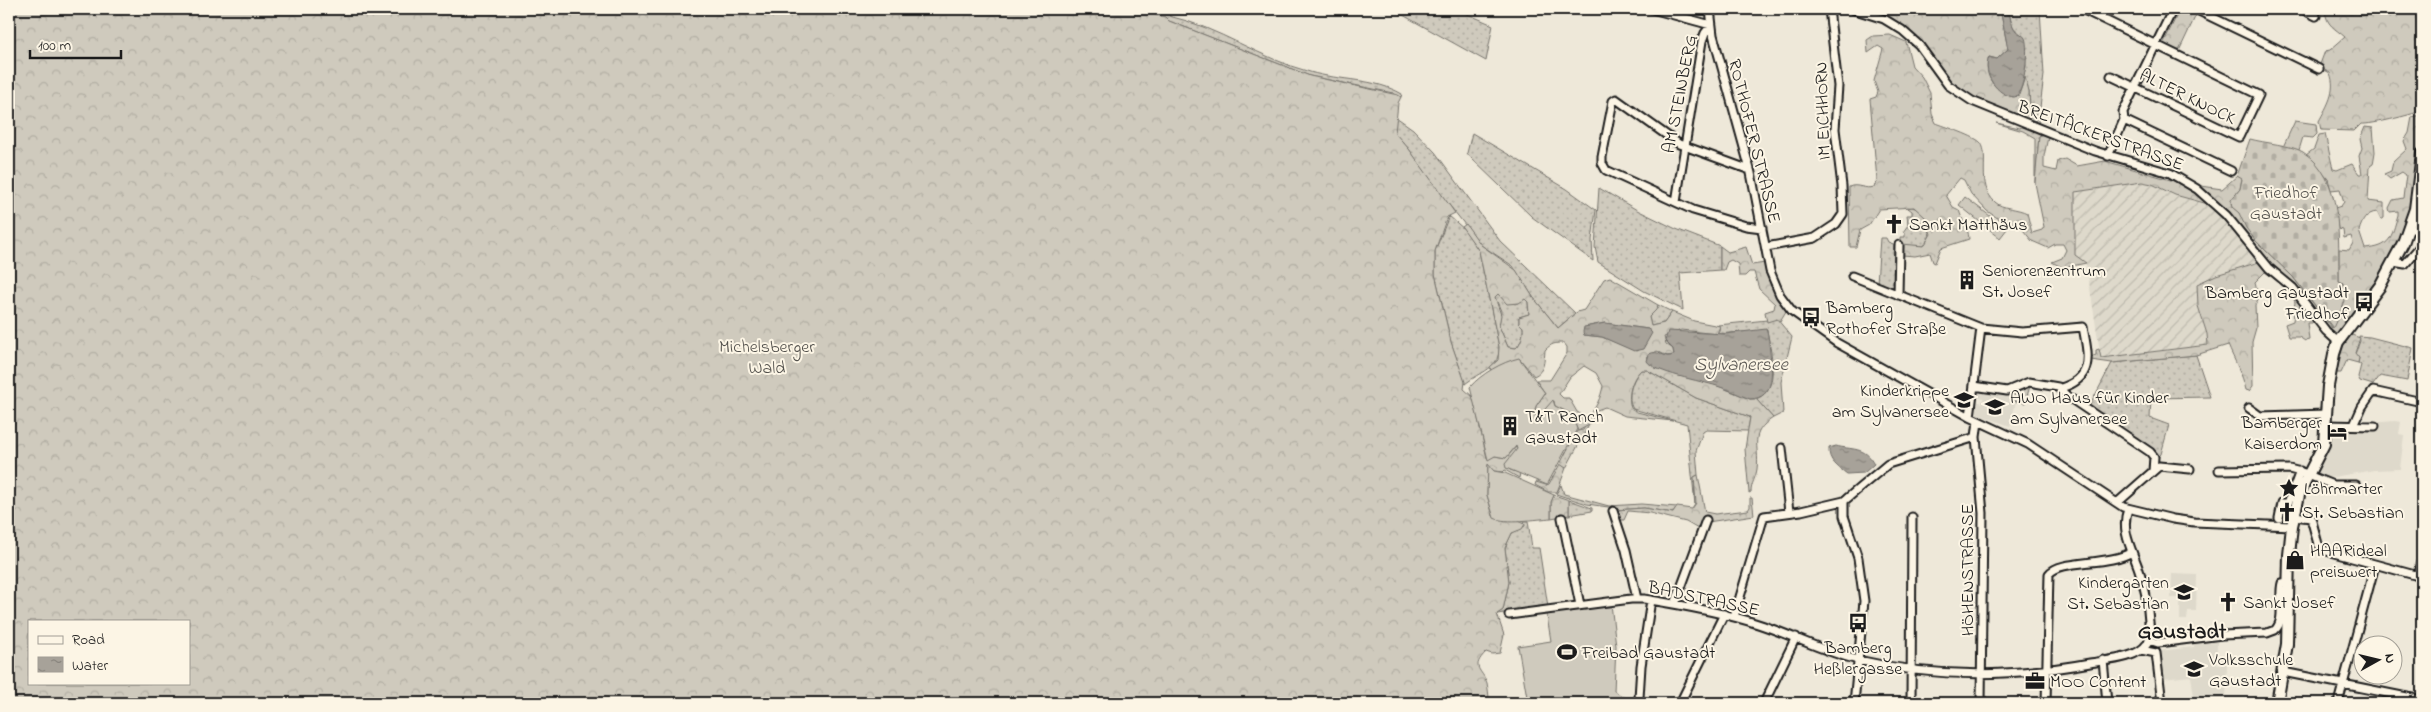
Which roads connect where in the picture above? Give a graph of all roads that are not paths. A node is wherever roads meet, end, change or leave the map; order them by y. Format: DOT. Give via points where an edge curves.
graph roads {
  1 [pos="1652,9"];
  2 [pos="1710,9"];
  3 [pos="1829,9"];
  4 [pos="1852,9"];
  5 [pos="2082,9"];
  6 [pos="2172,9"];
  7 [pos="2196,9"];
  8 [pos="2302,9"];
  9 [pos="2316,16"];
  10 [pos="1711,25"];
  11 [pos="2155,44"];
  12 [pos="2319,69"];
  13 [pos="2111,76"];
  14 [pos="2135,87"];
  15 [pos="2124,120"];
  16 [pos="1684,146"];
  17 [pos="2422,154"];
  18 [pos="2108,156"];
  19 [pos="1750,170"];
  20 [pos="2232,172"];
  21 [pos="1676,202"];
  22 [pos="1762,228"];
  23 [pos="2409,228"];
  24 [pos="2422,231"];
  25 [pos="2422,244"];
  26 [pos="1899,245"];
  27 [pos="1766,247"];
  28 [pos="2394,262"];
  29 [pos="1852,276"];
  30 [pos="1898,295"];
  31 [pos="1981,328"];
  32 [pos="2338,342"];
  33 [pos="1974,386"];
  34 [pos="2061,388"];
  35 [pos="2422,402"];
  36 [pos="2249,408"];
  37 [pos="2326,414"];
  38 [pos="1970,417"];
  39 [pos="1978,421"];
  40 [pos="2327,425"];
  41 [pos="2354,425"];
  42 [pos="2375,426"];
  43 [pos="1976,437"];
  44 [pos="1782,448"];
  45 [pos="2190,469"];
  46 [pos="2219,470"];
  47 [pos="2153,471"];
  48 [pos="2305,473"];
  49 [pos="2356,485"];
  50 [pos="1844,501"];
  51 [pos="2117,503"];
  52 [pos="2128,509"];
  53 [pos="1613,511"];
  54 [pos="1789,512"];
  55 [pos="1912,517"];
  56 [pos="1562,518"];
  57 [pos="2279,518"];
  58 [pos="1706,520"];
  59 [pos="2293,521"];
  60 [pos="2132,552"];
  61 [pos="2422,559"];
  62 [pos="2375,565"];
  63 [pos="2420,576"];
  64 [pos="2288,582"];
  65 [pos="1637,599"];
  66 [pos="1651,600"];
  67 [pos="1675,604"];
  68 [pos="1580,606"];
  69 [pos="1724,614"];
  70 [pos="1509,616"];
  71 [pos="1734,617"];
  72 [pos="1796,637"];
  73 [pos="2152,641"];
  74 [pos="2141,650"];
  75 [pos="2156,652"];
  76 [pos="1857,660"];
  77 [pos="2103,660"];
  78 [pos="1912,669"];
  79 [pos="2046,669"];
  80 [pos="2283,672"];
  81 [pos="1981,674"];
  82 [pos="2343,683"];
  83 [pos="1639,698"];
  84 [pos="2417,700"];
  85 [pos="1680,703"];
  86 [pos="1764,703"];
  87 [pos="1854,703"];
  88 [pos="1911,703"];
  89 [pos="1981,703"];
  90 [pos="2046,703"];
  91 [pos="2107,703"];
  92 [pos="2162,703"];
  93 [pos="2277,703"];
  94 [pos="2338,703"];
  1 -- 10 [label="street, AM STEINBERG"];
  2 -- 10 [label="street, ROTHOFER STRASSE"];
  3 -- 27 [label="street, IM EICHHORN" via="1838,86 1834,129 1843,214 1836,224 1815,238"];
  4 -- 18 [label="street, BREITÄCKERSTRASSE" via="1884,19 1902,30 1918,45 1948,85 1972,101"];
  5 -- 11 [label="street"];
  6 -- 11 [label="street"];
  7 -- 12 [label="street"];
  8 -- 9 [label="street"];
  10 -- 16 [label="street, AM STEINBERG" via="1702,41"];
  10 -- 19 [label="street, ROTHOFER STRASSE"];
  11 -- 14 [label="street"];
  11 -- 14 [label="street, ALTER KNOCK" via="2260,95 2239,137"];
  13 -- 14 [label="street, ALTER KNOCK"];
  14 -- 15 [label="street" via="2123,112"];
  15 -- 18 [label="street"];
  15 -- 20 [label="street"];
  16 -- 19 [label="street"];
  16 -- 21 [label="street, AM STEINBERG"];
  16 -- 21 [label="street" via="1616,99 1611,106 1604,141 1604,168"];
  17 -- 23 [label="street" via="2418,192"];
  18 -- 32 [label="street, BREITÄCKERSTRASSE" via="2170,173 2197,189 2226,215 2263,262 2293,288"];
  19 -- 22 [label="street, ROTHOFER STRASSE"];
  21 -- 22 [label="street" via="1712,216"];
  22 -- 27 [label="street, ROTHOFER STRASSE"];
  23 -- 24 [label="street"];
  23 -- 28 [label="street"];
  25 -- 28 [label="street" via="2405,264"];
  26 -- 30 [label="street"];
  27 -- 38 [label="street, ROTHOFER STRASSE" via="1773,280 1790,309 1827,336"];
  28 -- 32 [label="street"];
  29 -- 30 [label="street"];
  30 -- 31 [label="street"];
  31 -- 33 [label="street"];
  31 -- 34 [label="street" via="2022,332 2084,327 2088,364 2082,376"];
  32 -- 37 [label="street" via="2329,372"];
  33 -- 34 [label="street" via="2007,391 2026,381"];
  33 -- 38 [label="street"];
  34 -- 47 [label="street" via="2067,396 2150,452 2154,457"];
  35 -- 41 [label="street" via="2373,391"];
  36 -- 37 [label="street" via="2260,416"];
  37 -- 40 [label="street"];
  38 -- 39 [label="street, ROTHOFER STRASSE"];
  39 -- 43 [label="street, HÖHENSTRASSE"];
  39 -- 51 [label="street, ROTHOFER STRASSE" via="2028,444"];
  40 -- 41 [label="street"];
  40 -- 48 [label="street" via="2324,444"];
  41 -- 42 [label="street"];
  43 -- 50 [label="street" via="1888,464"];
  43 -- 81 [label="street, HÖHENSTRASSE" via="1983,531"];
  44 -- 54 [label="street"];
  45 -- 47 [label="street" via="2159,466"];
  46 -- 48 [label="street"];
  47 -- 51 [label="street"];
  48 -- 49 [label="street" via="2333,485"];
  48 -- 57 [label="street" via="2288,503 2282,503"];
  48 -- 59 [label="street"];
  50 -- 54 [label="street"];
  50 -- 76 [label="street" via="1844,516 1858,558 1863,587"];
  51 -- 52 [label="street, ROTHOFER STRASSE"];
  52 -- 59 [label="street, ROTHOFER STRASSE" via="2194,522"];
  52 -- 60 [label="street" via="2125,523"];
  53 -- 65 [label="street"];
  54 -- 71 [label="street" via="1764,516"];
  55 -- 78 [label="street"];
  56 -- 68 [label="street"];
  58 -- 67 [label="street"];
  59 -- 62 [label="street" via="2310,518 2323,550"];
  59 -- 64 [label="street"];
  60 -- 73 [label="street" via="2140,571"];
  60 -- 79 [label="street" via="2116,559 2058,566 2049,574"];
  61 -- 63 [label="street"];
  62 -- 63 [label="street"];
  62 -- 82 [label="street"];
  64 -- 73 [label="street" via="2282,583 2280,589 2279,623 2275,630"];
  64 -- 80 [label="street" via="2288,628"];
  65 -- 66 [label="street, BADSTRASSE"];
  65 -- 68 [label="street, BADSTRASSE"];
  66 -- 67 [label="street, BADSTRASSE"];
  66 -- 83 [label="street"];
  67 -- 69 [label="street, BADSTRASSE"];
  68 -- 70 [label="street, BADSTRASSE"];
  69 -- 71 [label="street, BADSTRASSE"];
  69 -- 85 [label="street"];
  71 -- 72 [label="street, BADSTRASSE"];
  72 -- 76 [label="street, BADSTRASSE"];
  72 -- 86 [label="street"];
  73 -- 74 [label="street"];
  73 -- 75 [label="street"];
  74 -- 75 [label="street"];
  74 -- 77 [label="street, BADSTRASSE"];
  75 -- 92 [label="street"];
  76 -- 78 [label="street, BADSTRASSE"];
  76 -- 87 [label="street"];
  77 -- 79 [label="street, BADSTRASSE"];
  77 -- 91 [label="street"];
  78 -- 81 [label="street, BADSTRASSE"];
  78 -- 88 [label="street"];
  79 -- 81 [label="street, BADSTRASSE"];
  79 -- 90 [label="street"];
  80 -- 82 [label="street"];
  80 -- 93 [label="street"];
  81 -- 89 [label="street, HÖHENSTRASSE"];
  82 -- 84 [label="street"];
  82 -- 94 [label="street"];
}
